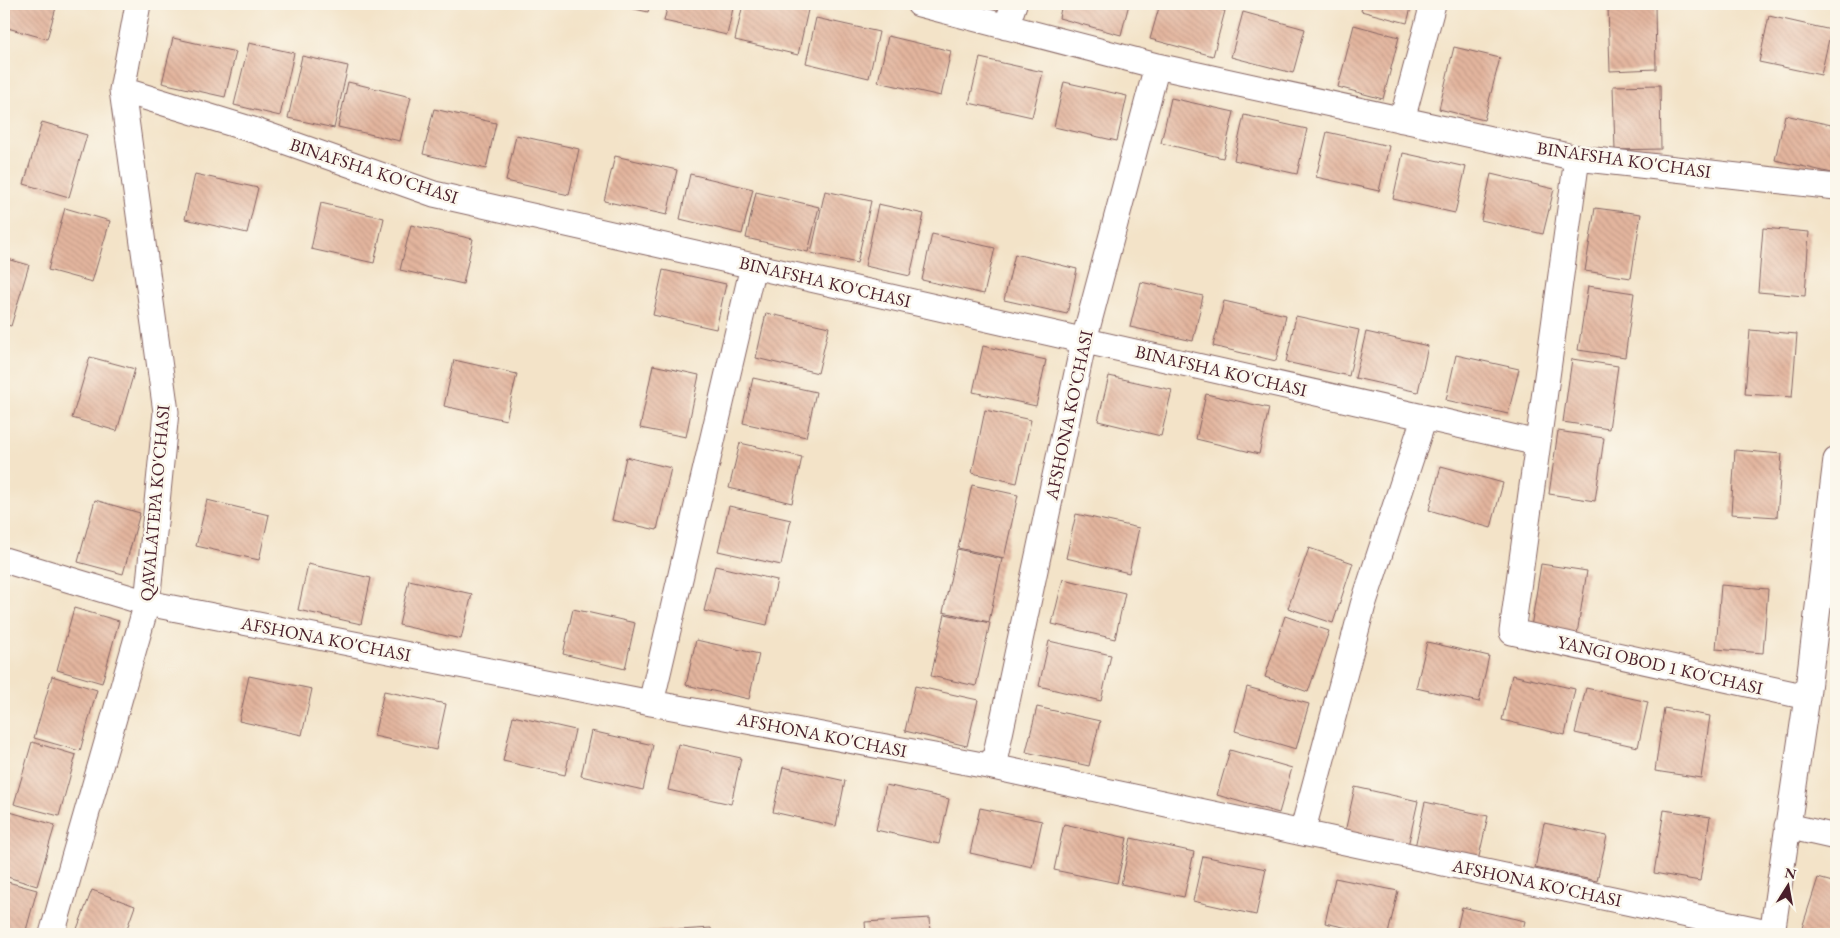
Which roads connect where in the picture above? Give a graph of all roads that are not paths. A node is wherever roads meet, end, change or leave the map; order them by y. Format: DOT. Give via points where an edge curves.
graph roads {
  1 [pos="138,4"];
  2 [pos="919,4"];
  3 [pos="1433,4"];
  4 [pos="1010,15"];
  5 [pos="1157,66"];
  6 [pos="122,90"];
  7 [pos="1402,120"];
  8 [pos="1577,158"];
  9 [pos="1836,187"];
  10 [pos="753,266"];
  11 [pos="1084,340"];
  12 [pos="1424,418"];
  13 [pos="1538,443"];
  14 [pos="1836,460"];
  15 [pos="4,560"];
  16 [pos="147,603"];
  17 [pos="1807,698"];
  18 [pos="651,704"];
  19 [pos="993,767"];
  20 [pos="1787,826"];
  21 [pos="1302,833"];
  22 [pos="1836,837"];
  23 [pos="52,934"];
  24 [pos="1772,934"];
  1 -- 6 [label="street, QAVALATEPA KO'CHASI"];
  2 -- 4 [label="street, BINAFSHA KO'CHASI"];
  3 -- 7 [label="street"];
  4 -- 5 [label="street, BINAFSHA KO'CHASI"];
  5 -- 7 [label="street, BINAFSHA KO'CHASI"];
  5 -- 11 [label="street, AFSHONA KO'CHASI"];
  6 -- 10 [label="street, BINAFSHA KO'CHASI" via="253,130 434,194"];
  6 -- 16 [label="street, QAVALATEPA KO'CHASI" via="166,412"];
  7 -- 8 [label="street, BINAFSHA KO'CHASI"];
  8 -- 9 [label="street, BINAFSHA KO'CHASI"];
  8 -- 13 [label="street"];
  10 -- 11 [label="street, BINAFSHA KO'CHASI"];
  10 -- 18 [label="street"];
  11 -- 12 [label="street, BINAFSHA KO'CHASI"];
  11 -- 19 [label="street, AFSHONA KO'CHASI"];
  12 -- 13 [label="street, BINAFSHA KO'CHASI"];
  12 -- 21 [label="street" via="1363,605"];
  13 -- 17 [label="street, YANGI OBOD 1 KO'CHASI" via="1512,632"];
  14 -- 17 [label="street"];
  15 -- 16 [label="street, AFSHONA KO'CHASI"];
  16 -- 18 [label="street, AFSHONA KO'CHASI"];
  16 -- 23 [label="street, QAVALATEPA KO'CHASI"];
  17 -- 20 [label="street"];
  18 -- 19 [label="street, AFSHONA KO'CHASI"];
  19 -- 21 [label="street, AFSHONA KO'CHASI"];
  20 -- 22 [label="street"];
  20 -- 24 [label="street"];
  21 -- 24 [label="street, AFSHONA KO'CHASI"];
}
